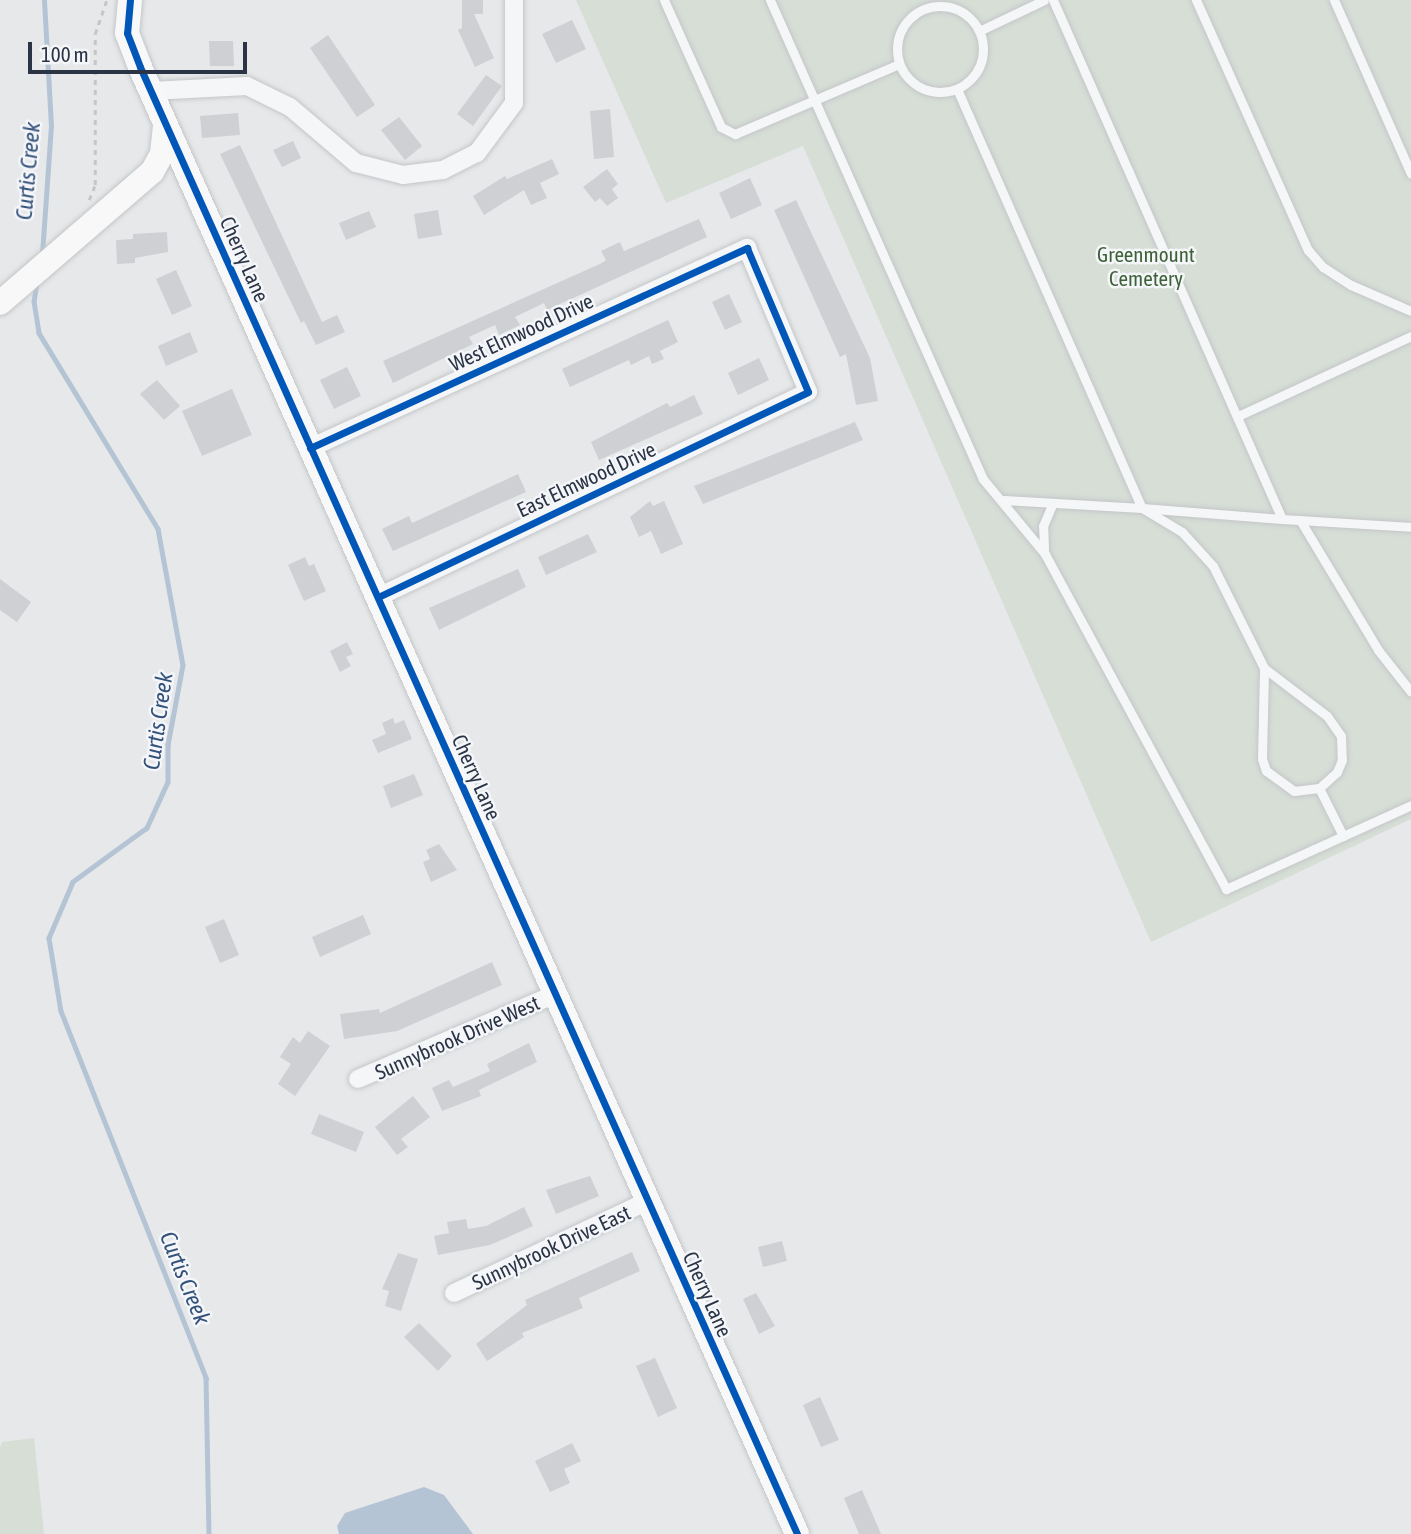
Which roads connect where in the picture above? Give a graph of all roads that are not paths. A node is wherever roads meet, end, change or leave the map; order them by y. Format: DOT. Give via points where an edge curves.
graph roads {
  1 [pos="130,0"];
  2 [pos="514,0"];
  3 [pos="664,0"];
  4 [pos="770,0"];
  5 [pos="1044,0"];
  6 [pos="1053,0"];
  7 [pos="1196,0"];
  8 [pos="1334,0"];
  9 [pos="920,4"];
  10 [pos="979,31"];
  11 [pos="899,64"];
  12 [pos="957,89"];
  13 [pos="151,91"];
  14 [pos="818,103"];
  15 [pos="165,123"];
  16 [pos="1411,174"];
  17 [pos="747,248"];
  18 [pos="3,301"];
  19 [pos="1411,311"];
  20 [pos="1411,336"];
  21 [pos="1238,416"];
  22 [pos="310,448"];
  23 [pos="1004,500"];
  24 [pos="1053,503"];
  25 [pos="1142,508"];
  26 [pos="1282,519"];
  27 [pos="1300,520"];
  28 [pos="1411,527"];
  29 [pos="1045,554"];
  30 [pos="378,597"];
  31 [pos="1265,668"];
  32 [pos="1411,692"];
  33 [pos="1319,788"];
  34 [pos="1411,804"];
  35 [pos="1343,836"];
  36 [pos="555,994"];
  37 [pos="358,1079"];
  38 [pos="648,1201"];
  39 [pos="454,1293"];
  40 [pos="797,1534"];
  1 -- 13 [label="street, Cherry Lane" via="127,33"];
  2 -- 13 [label="street" via="513,103 487,144 467,160 443,170 403,175 356,163 290,107 247,86"];
  3 -- 14 [label="lane" via="727,132 743,133"];
  4 -- 14 [label="lane"];
  5 -- 10 [label="lane"];
  6 -- 21 [label="lane"];
  7 -- 19 [label="lane" via="1308,250 1323,267 1351,285"];
  8 -- 16 [label="lane"];
  9 -- 10 [label="lane" via="958,9"];
  9 -- 11 [label="lane" via="901,28"];
  10 -- 12 [label="lane" via="981,63 972,78"];
  11 -- 12 [label="lane" via="912,83 924,89"];
  11 -- 14 [label="lane"];
  12 -- 25 [label="lane"];
  13 -- 15 [label="street, Cherry Lane"];
  14 -- 23 [label="lane" via="983,479"];
  15 -- 18 [label="street" via="162,154 142,182"];
  15 -- 22 [label="street, Cherry Lane"];
  17 -- 22 [label="street, West Elmwood Drive"];
  17 -- 30 [label="street, East Elmwood Drive" via="808,392"];
  20 -- 21 [label="lane"];
  21 -- 26 [label="lane"];
  22 -- 30 [label="street, Cherry Lane"];
  23 -- 24 [label="lane"];
  23 -- 29 [label="lane"];
  24 -- 25 [label="lane"];
  24 -- 29 [label="lane" via="1043,526"];
  25 -- 26 [label="lane"];
  25 -- 31 [label="lane" via="1182,532 1213,566"];
  26 -- 27 [label="lane"];
  27 -- 28 [label="lane"];
  27 -- 32 [label="lane" via="1378,650"];
  29 -- 35 [label="lane" via="1226,889"];
  30 -- 36 [label="street, Cherry Lane"];
  31 -- 33 [label="lane" via="1262,759 1266,771 1294,791"];
  31 -- 33 [label="lane" via="1327,716 1341,736 1337,772"];
  33 -- 35 [label="lane"];
  34 -- 35 [label="lane"];
  36 -- 37 [label="street, Sunnybrook Drive West"];
  36 -- 38 [label="street, Cherry Lane"];
  38 -- 39 [label="street, Sunnybrook Drive East"];
  38 -- 40 [label="street, Cherry Lane"];
}
